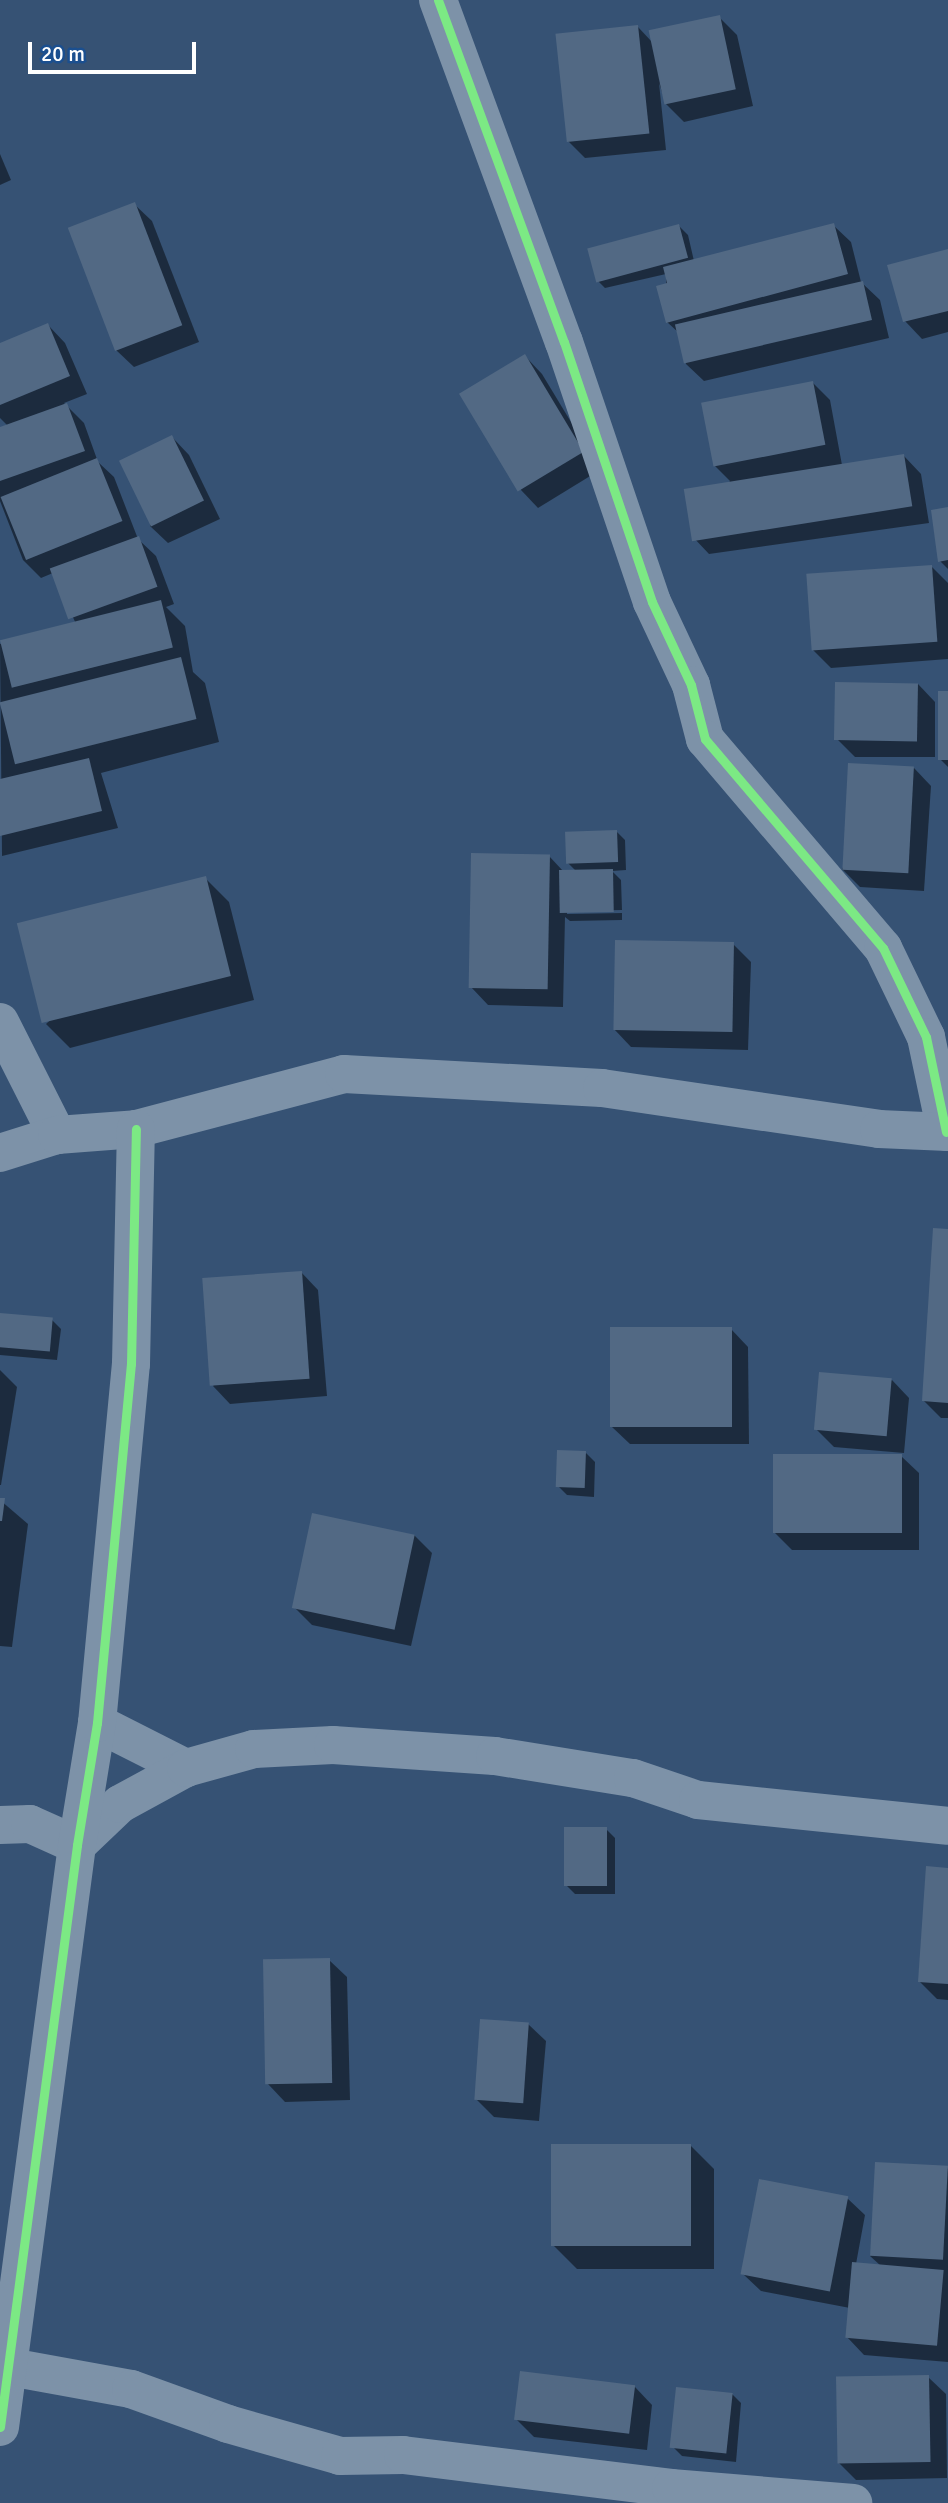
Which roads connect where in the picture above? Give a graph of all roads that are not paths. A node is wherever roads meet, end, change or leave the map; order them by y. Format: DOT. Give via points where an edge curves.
graph roads {
  1 [pos="438,0"];
  2 [pos="0,1022"];
  3 [pos="136,1129"];
  4 [pos="947,1132"];
  5 [pos="57,1135"];
  6 [pos="0,1153"];
  7 [pos="97,1723"];
  8 [pos="186,1768"];
  9 [pos="0,1825"];
  10 [pos="948,1826"];
  11 [pos="77,1844"];
  12 [pos="10,2367"];
  13 [pos="0,2427"];
  14 [pos="853,2503"];
  1 -- 4 [label="street" via="564,342 652,602 691,685 705,739 883,948 926,1037"];
  2 -- 5 [label="street"];
  3 -- 4 [label="street" via="344,1074 602,1088 879,1129"];
  3 -- 5 [label="street"];
  3 -- 7 [label="street" via="131,1364"];
  5 -- 6 [label="street"];
  7 -- 8 [label="street"];
  7 -- 11 [label="street"];
  8 -- 10 [label="street" via="254,1749 333,1745 495,1756 633,1778 698,1800"];
  8 -- 11 [label="street" via="120,1804"];
  9 -- 11 [label="street" via="30,1824"];
  11 -- 12 [label="street"];
  12 -- 13 [label="street"];
  12 -- 14 [label="street" via="131,2389 228,2424 340,2456 403,2455 671,2488"];
}
